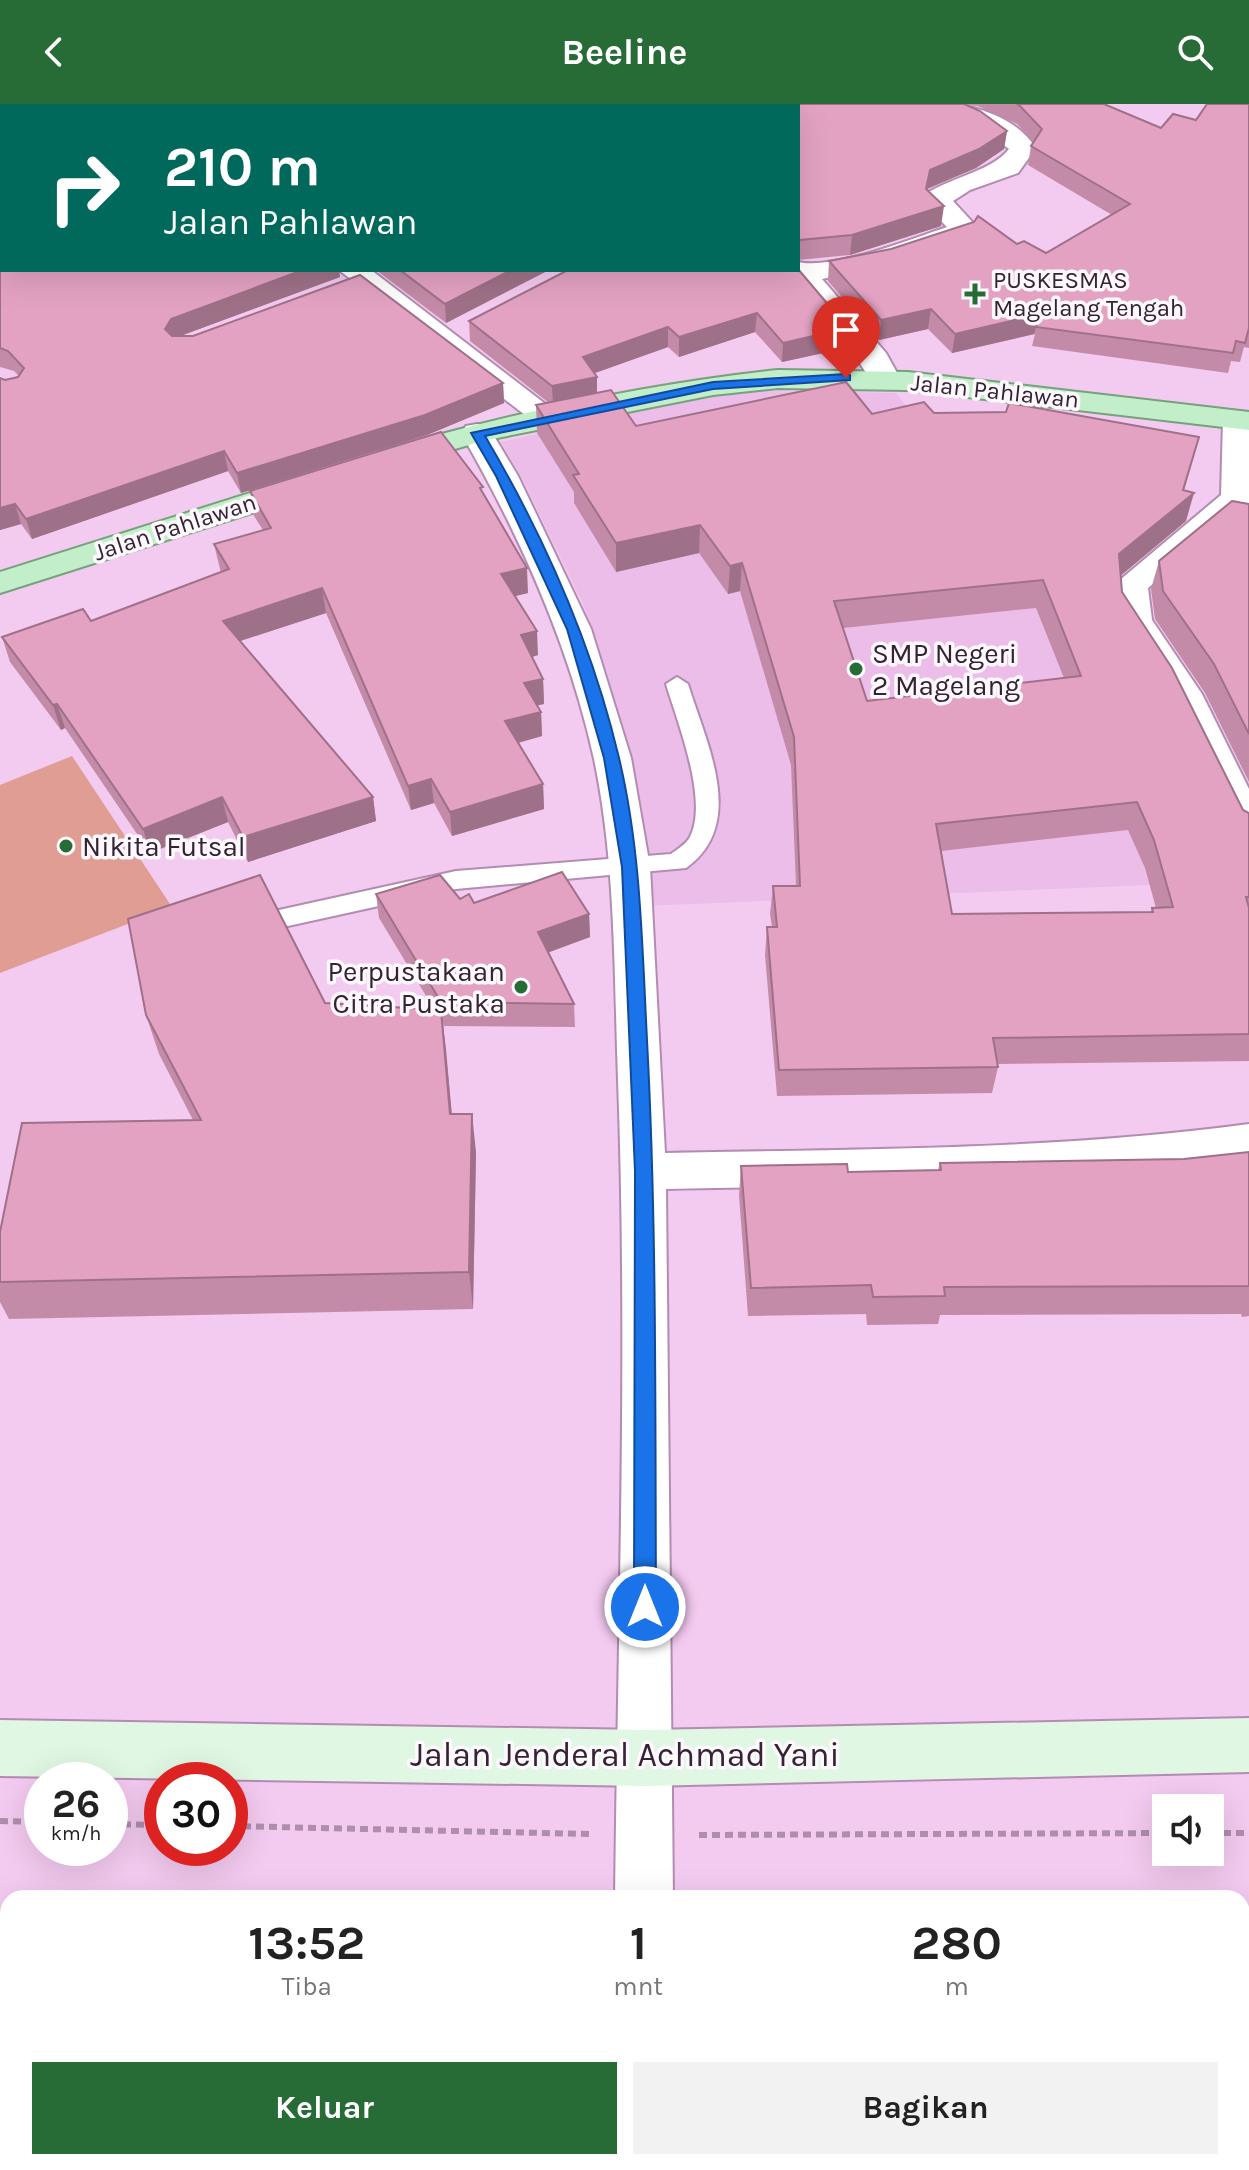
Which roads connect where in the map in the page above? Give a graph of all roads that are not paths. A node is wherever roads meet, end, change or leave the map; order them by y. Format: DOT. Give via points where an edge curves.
graph roads {
  1 [pos="947,104"];
  2 [pos="801,272"];
  3 [pos="352,280"];
  4 [pos="470,326"];
  5 [pos="443,340"];
  6 [pos="886,380"];
  7 [pos="550,419"];
  8 [pos="1244,420"];
  9 [pos="477,433"];
  10 [pos="361,467"];
  11 [pos="331,477"];
  12 [pos="1243,498"];
  13 [pos="0,583"];
  14 [pos="677,684"];
  15 [pos="1249,828"];
  16 [pos="630,867"];
  17 [pos="288,917"];
  18 [pos="1249,1142"];
  19 [pos="644,1171"];
  20 [pos="1249,1745"];
  21 [pos="0,1748"];
  22 [pos="646,1758"];
  23 [pos="644,1890"];
  1 -- 2 [label="street" via="1010,135 1023,148 1009,167 939,198 940,206 962,226 960,232 878,259"];
  2 -- 6 [label="street" via="844,319"];
  3 -- 5 [label="street"];
  4 -- 5 [label="street"];
  5 -- 7 [label="street"];
  6 -- 7 [label="main road, Jalan Pahlawan" via="778,379 713,386"];
  6 -- 8 [label="main road, Jalan Pahlawan"];
  7 -- 9 [label="main road, Jalan Pahlawan"];
  8 -- 12 [label="street"];
  9 -- 10 [label="main road, Jalan Pahlawan"];
  9 -- 16 [label="street" via="574,629 612,758"];
  11 -- 13 [label="main road, Jalan Pahlawan"];
  12 -- 15 [label="street" via="1131,585 1135,620 1184,694"];
  14 -- 16 [label="lane" via="709,806 704,835 696,849 677,862"];
  16 -- 17 [label="lane" via="456,880"];
  16 -- 19 [label="street"];
  18 -- 19 [label="street" via="1144,1156"];
  19 -- 22 [label="street"];
  20 -- 22 [label="main road, Jalan Jenderal Achmad Yani"];
  21 -- 22 [label="main road, Jalan Jenderal Achmad Yani"];
  22 -- 23 [label="street"];
}
